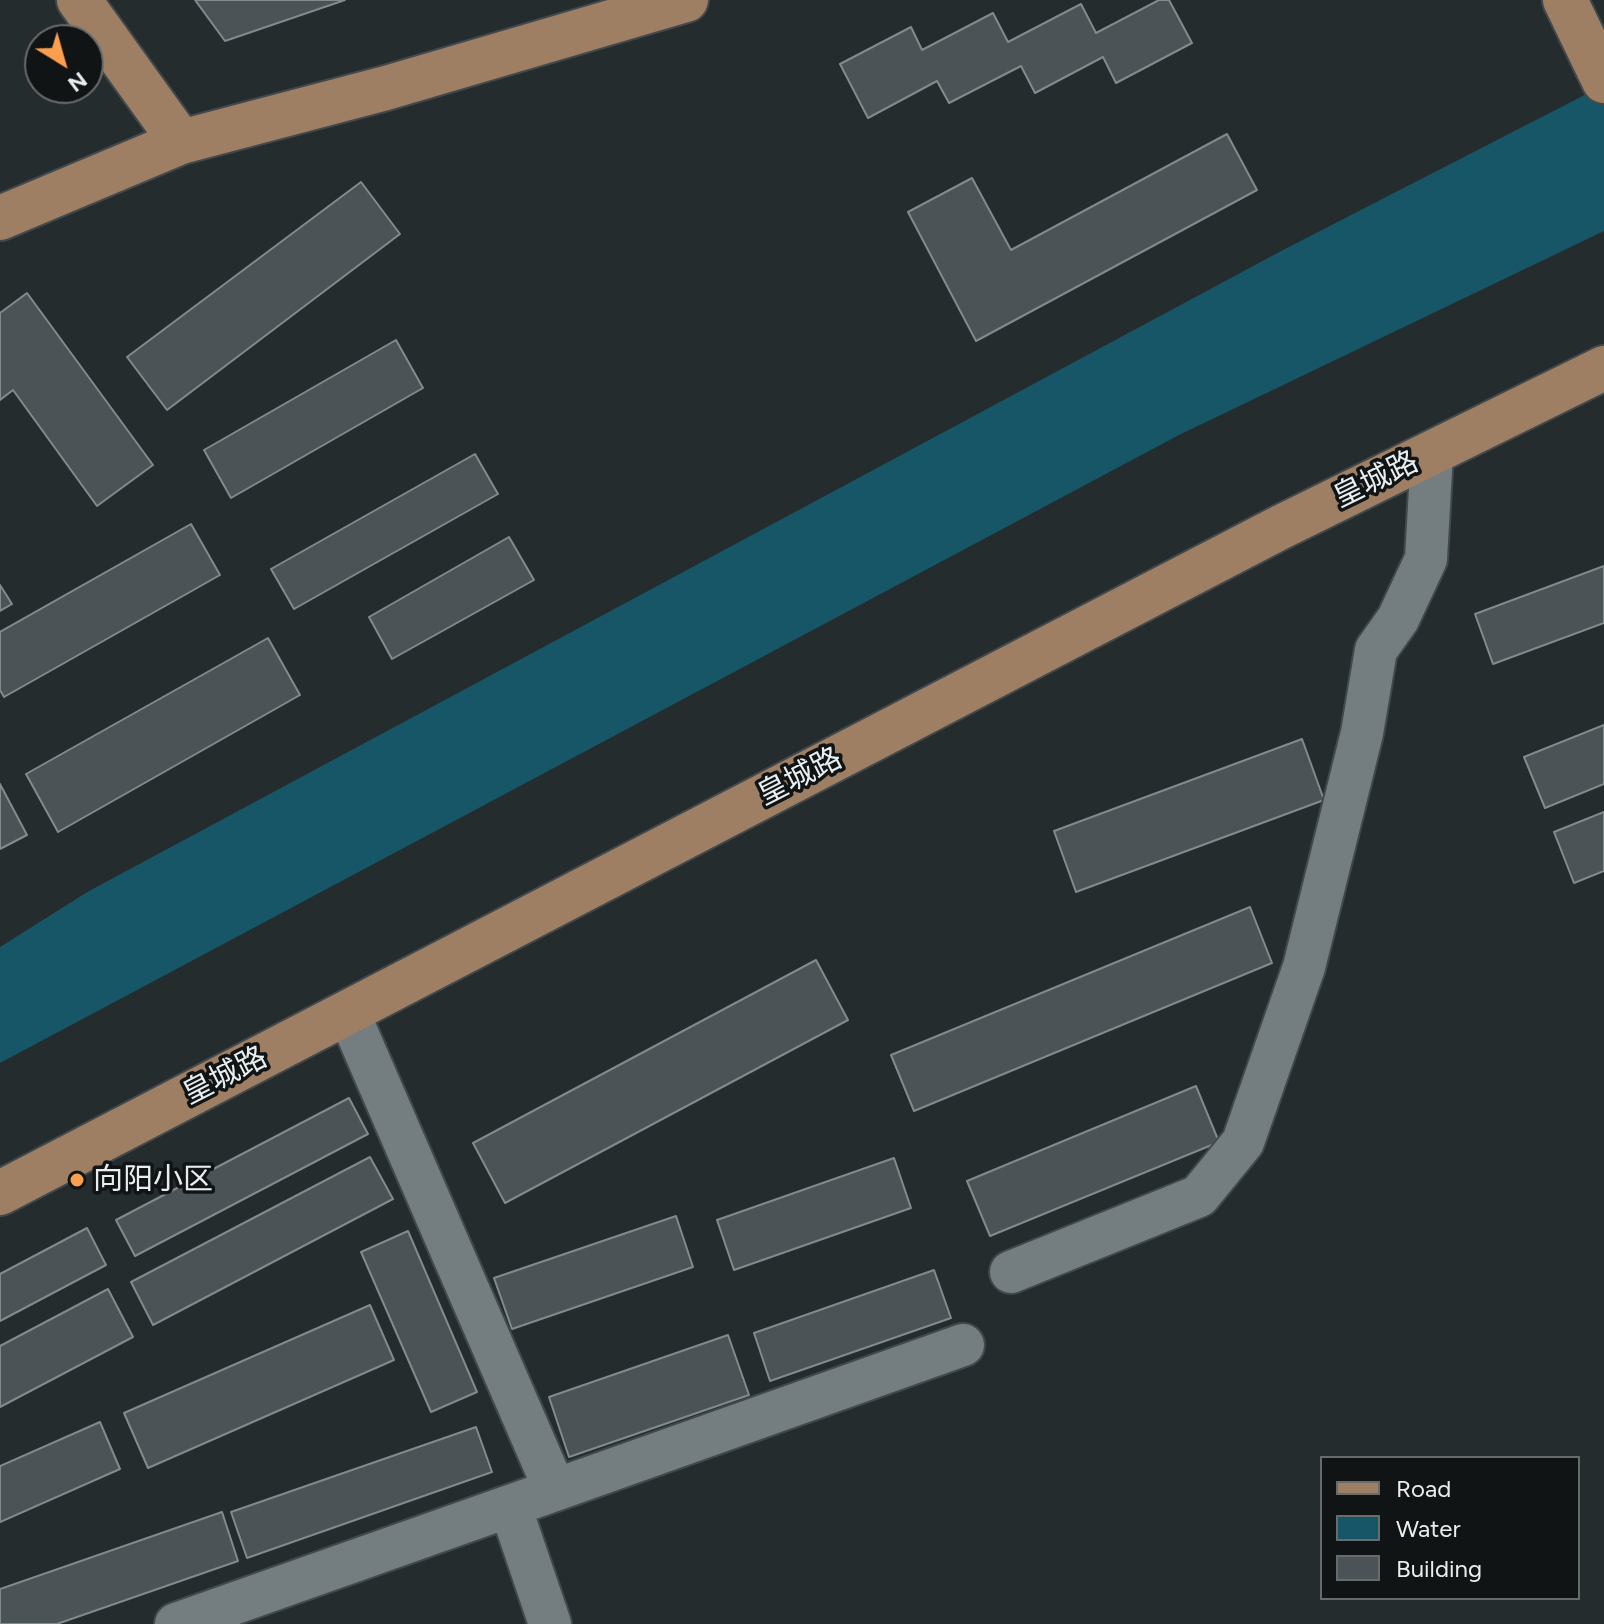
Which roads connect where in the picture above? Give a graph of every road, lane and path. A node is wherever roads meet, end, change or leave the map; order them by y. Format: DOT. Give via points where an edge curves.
graph roads {
  1 [pos="79,0"];
  2 [pos="686,0"];
  3 [pos="181,142"];
  4 [pos="0,218"];
  5 [pos="1604,368"];
  6 [pos="1432,453"];
  7 [pos="348,1012"];
  8 [pos="0,1193"];
  9 [pos="1011,1272"];
  10 [pos="963,1345"];
  11 [pos="555,1490"];
  12 [pos="510,1506"];
  13 [pos="176,1624"];
  14 [pos="550,1624"];
  1 -- 3 [label="main road"];
  2 -- 3 [label="main road"];
  3 -- 4 [label="main road"];
  5 -- 6 [label="main road, 皇城路"];
  6 -- 7 [label="main road, 皇城路"];
  6 -- 9 [label="street" via="1426,559 1398,619 1376,650 1362,733 1304,967 1243,1142 1199,1196"];
  7 -- 8 [label="main road, 皇城路"];
  7 -- 11 [label="street"];
  10 -- 11 [label="street"];
  11 -- 12 [label="street"];
  12 -- 13 [label="street"];
  12 -- 14 [label="street"];
}
